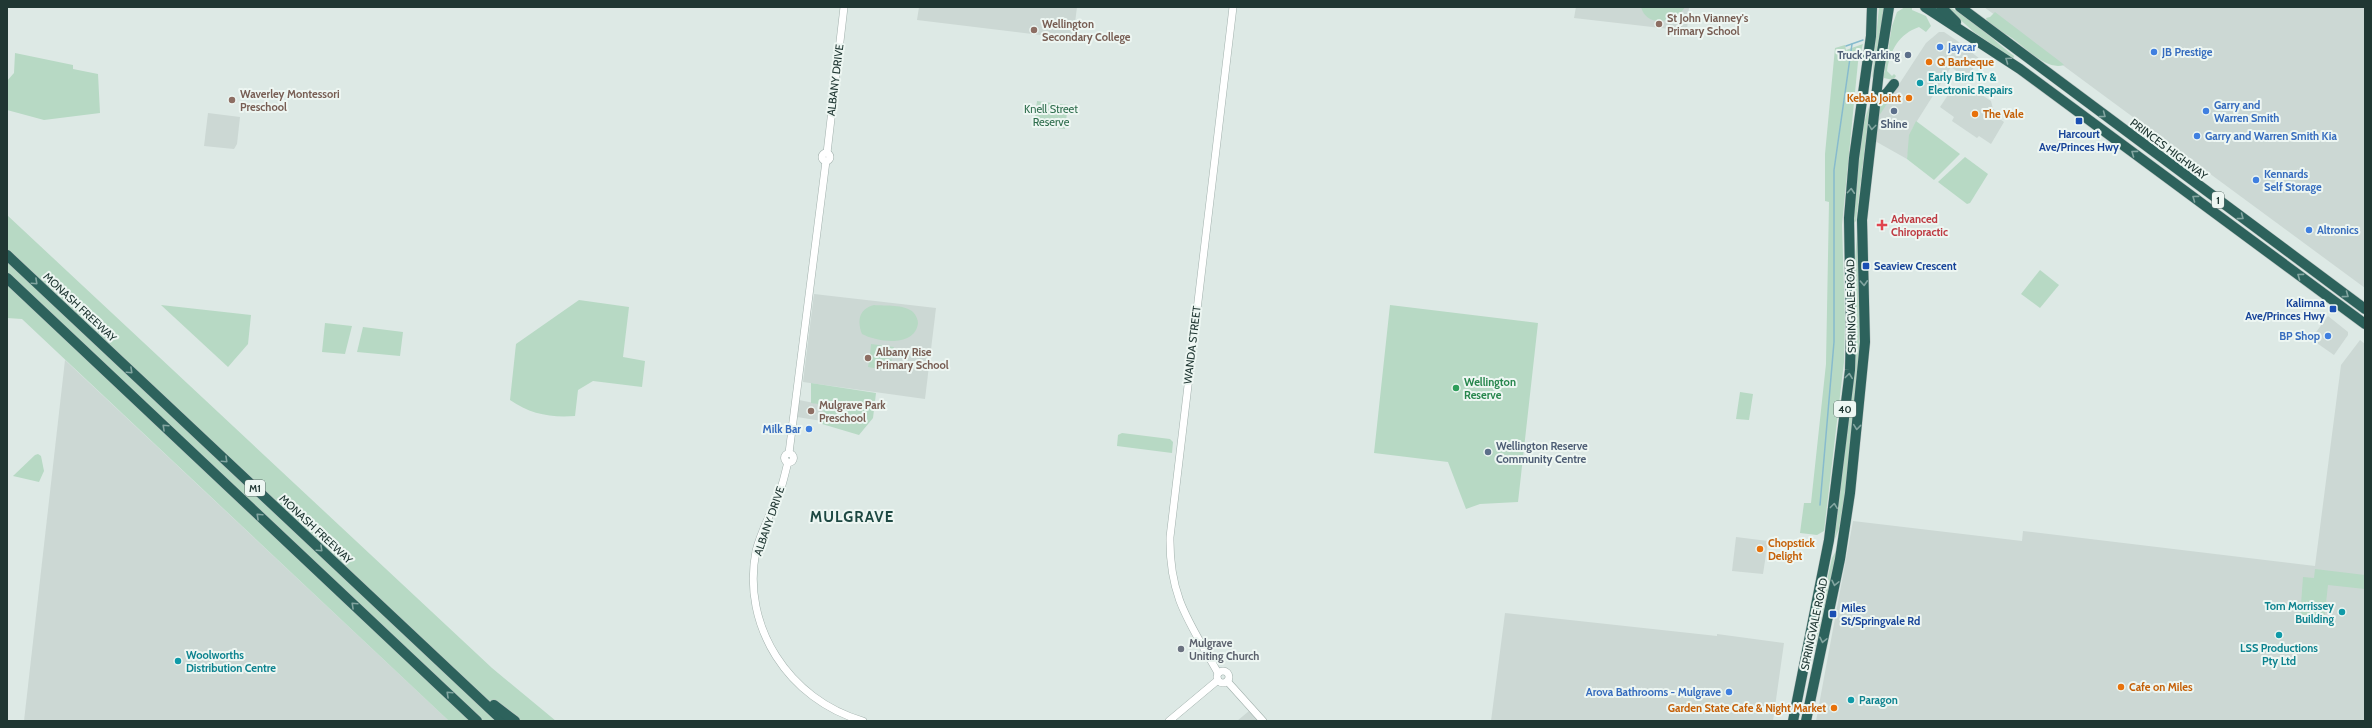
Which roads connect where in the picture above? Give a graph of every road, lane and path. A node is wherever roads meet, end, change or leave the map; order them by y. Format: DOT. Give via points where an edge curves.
graph roads {
  1 [pos="844,7"];
  2 [pos="1233,7"];
  3 [pos="1872,7"];
  4 [pos="1889,7"];
  5 [pos="1899,7"];
  6 [pos="1925,7"];
  7 [pos="1941,7"];
  8 [pos="1960,7"];
  9 [pos="1887,22"];
  10 [pos="1961,29"];
  11 [pos="2058,82"];
  12 [pos="1894,84"];
  13 [pos="2051,92"];
  14 [pos="1875,101"];
  15 [pos="7,255"];
  16 [pos="7,278"];
  17 [pos="2364,308"];
  18 [pos="2355,317"];
  19 [pos="2365,324"];
  20 [pos="1804,663"];
  21 [pos="1818,664"];
  22 [pos="456,676"];
  23 [pos="1218,676"];
  24 [pos="1227,681"];
  25 [pos="477,721"];
  26 [pos="503,721"];
  27 [pos="515,721"];
  28 [pos="863,721"];
  29 [pos="1169,721"];
  30 [pos="1263,721"];
  31 [pos="1793,721"];
  32 [pos="1806,721"];
  1 -- 28 [label="street, ALBANY DRIVE" via="827,153 822,156 826,161 789,454 793,458 788,462 757,550 753,582 758,619 769,646 788,674 821,702"];
  2 -- 23 [label="street, WANDA STREET" via="1170,537 1172,568 1179,601"];
  20 -- 3 [label="highway, SPRINGVALE ROAD / 40, one-way" via="1830,540 1850,370 1849,218 1854,158 1871,36"];
  4 -- 9 [label="highway, SPRINGVALE ROAD / 40"];
  5 -- 9 [label="highway"];
  6 -- 10 [label="highway, 1"];
  7 -- 10 [label="highway"];
  8 -- 11 [label="highway, PRINCES HIGHWAY / 1"];
  9 -- 14 [label="highway, SPRINGVALE ROAD / 40"];
  13 -- 10 [label="highway, 1, one-way"];
  11 -- 13 [label="highway"];
  11 -- 17 [label="highway, PRINCES HIGHWAY / 1, one-way"];
  12 -- 14 [label="highway" via="1888,93"];
  18 -- 13 [label="highway, 1, one-way"];
  14 -- 21 [label="highway, SPRINGVALE ROAD / 40, one-way" via="1862,230 1865,321 1863,376 1846,528"];
  15 -- 22 [label="highway, MONASH FREEWAY / M1, one-way"];
  25 -- 16 [label="highway, M1, one-way"];
  17 -- 18 [label="highway"];
  18 -- 19 [label="highway, 1"];
  20 -- 21 [label="highway"];
  20 -- 31 [label="highway, SPRINGVALE ROAD / 40"];
  21 -- 32 [label="highway, SPRINGVALE ROAD / 40"];
  22 -- 26 [label="highway, MONASH FREEWAY / M1"];
  22 -- 27 [label="highway"];
  23 -- 24 [label="street" via="1223,683"];
  23 -- 24 [label="street, WANDA STREET" via="1224,671 1228,673"];
  23 -- 29 [label="street"];
  24 -- 30 [label="street"];
}
